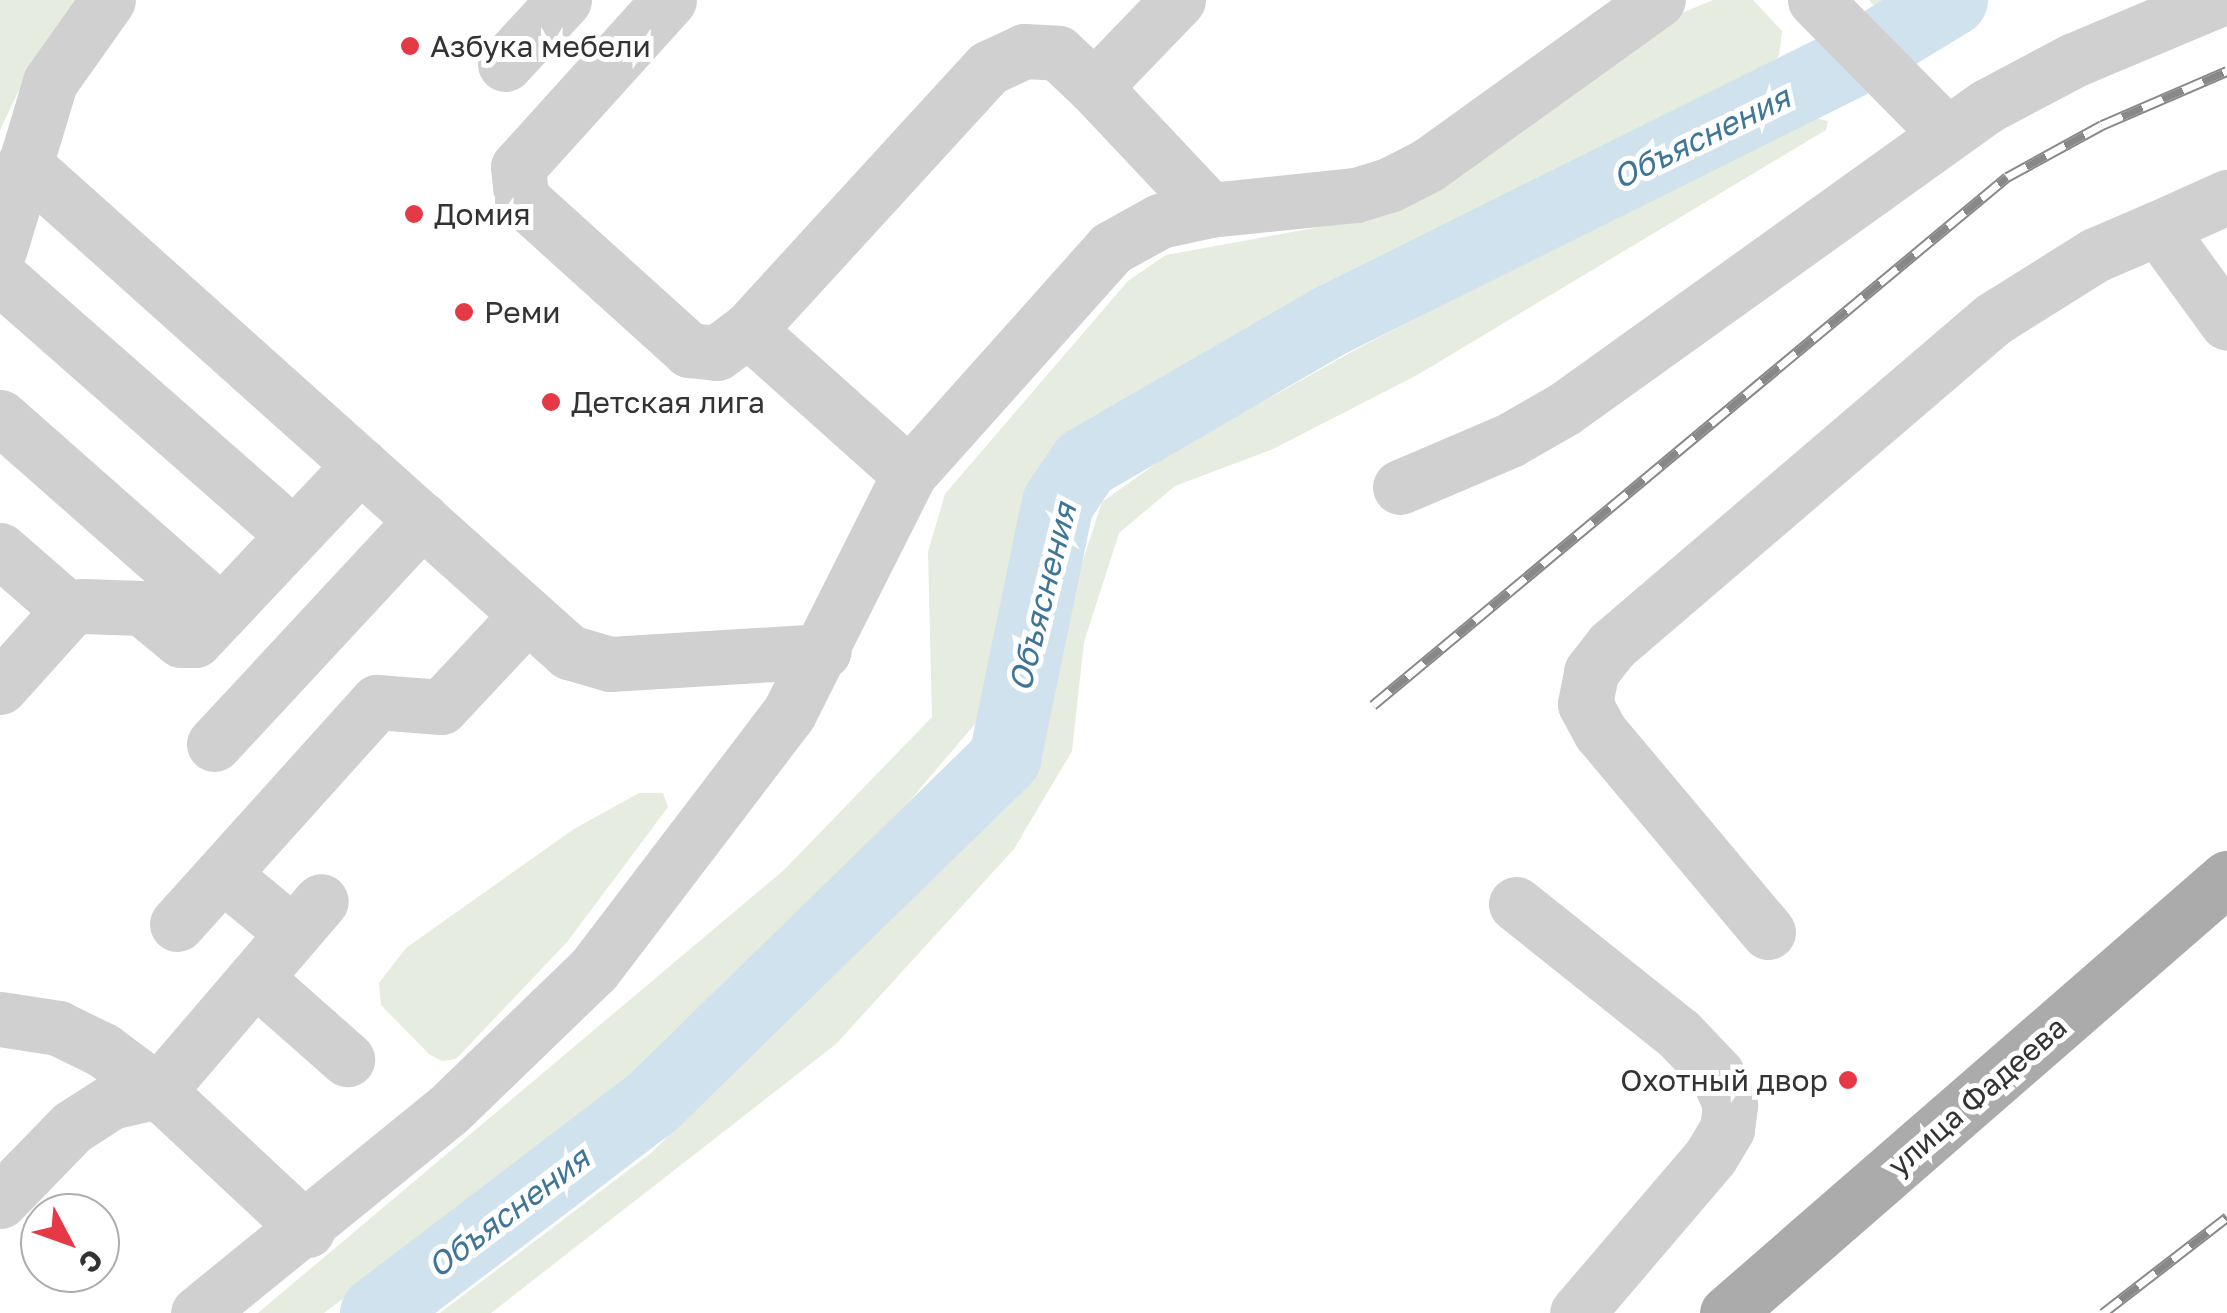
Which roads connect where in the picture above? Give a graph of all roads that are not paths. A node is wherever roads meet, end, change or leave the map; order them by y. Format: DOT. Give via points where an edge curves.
graph roads {
  1 [pos="108,0"];
  2 [pos="564,0"];
  3 [pos="669,0"];
  4 [pos="1178,0"];
  5 [pos="1658,0"];
  6 [pos="1815,0"];
  7 [pos="2218,0"];
  8 [pos="506,64"];
  9 [pos="1094,87"];
  10 [pos="1947,134"];
  11 [pos="24,164"];
  12 [pos="2227,197"];
  13 [pos="1210,210"];
  14 [pos="2158,228"];
  15 [pos="0,248"];
  16 [pos="0,277"];
  17 [pos="2227,322"];
  18 [pos="748,330"];
  19 [pos="0,416"];
  20 [pos="360,465"];
  21 [pos="909,474"];
  22 [pos="1400,487"];
  23 [pos="422,520"];
  24 [pos="294,535"];
  25 [pos="0,550"];
  26 [pos="69,610"];
  27 [pos="221,612"];
  28 [pos="527,615"];
  29 [pos="824,651"];
  30 [pos="0,688"];
  31 [pos="214,744"];
  32 [pos="222,874"];
  33 [pos="2227,878"];
  34 [pos="1516,904"];
  35 [pos="177,924"];
  36 [pos="1768,932"];
  37 [pos="255,978"];
  38 [pos="0,1019"];
  39 [pos="348,1059"];
  40 [pos="158,1091"];
  41 [pos="0,1200"];
  42 [pos="307,1230"];
  43 [pos="198,1313"];
  44 [pos="1577,1313"];
  45 [pos="1727,1313"];
  1 -- 11 [label="lane" via="50,82"];
  2 -- 8 [label="lane"];
  3 -- 18 [label="lane" via="518,167 521,198 689,350 717,353"];
  4 -- 9 [label="lane"];
  5 -- 13 [label="lane" via="1389,186"];
  6 -- 10 [label="lane"];
  7 -- 10 [label="lane" via="2074,60"];
  9 -- 13 [label="lane"];
  9 -- 18 [label="lane" via="1058,53 1024,51 988,68"];
  10 -- 22 [label="lane" via="1564,409"];
  11 -- 15 [label="lane"];
  11 -- 20 [label="lane"];
  12 -- 14 [label="lane"];
  13 -- 21 [label="lane" via="1160,221 1111,248"];
  14 -- 17 [label="lane"];
  14 -- 36 [label="lane" via="2095,255 1993,320 1611,646 1590,672 1585,704 1600,732"];
  16 -- 24 [label="lane"];
  18 -- 21 [label="lane"];
  19 -- 27 [label="lane"];
  20 -- 23 [label="lane"];
  20 -- 24 [label="lane"];
  21 -- 29 [label="lane"];
  23 -- 28 [label="lane"];
  23 -- 31 [label="lane"];
  24 -- 27 [label="lane"];
  25 -- 26 [label="lane"];
  26 -- 27 [label="lane" via="142,608 181,640 195,640"];
  26 -- 30 [label="lane"];
  28 -- 29 [label="lane" via="590,662"];
  28 -- 32 [label="lane" via="440,708 377,702"];
  29 -- 42 [label="lane" via="789,713 594,969 521,1045"];
  32 -- 35 [label="lane"];
  32 -- 37 [label="lane" via="307,917"];
  33 -- 45 [label="main road, улица Фадеева"];
  34 -- 44 [label="lane" via="1680,1034 1717,1074 1730,1105 1727,1128 1711,1156"];
  37 -- 39 [label="lane"];
  37 -- 40 [label="lane"];
  38 -- 40 [label="lane" via="58,1028 104,1050"];
  40 -- 41 [label="lane" via="111,1102 72,1127"];
  40 -- 42 [label="lane"];
  42 -- 43 [label="lane"];
}
